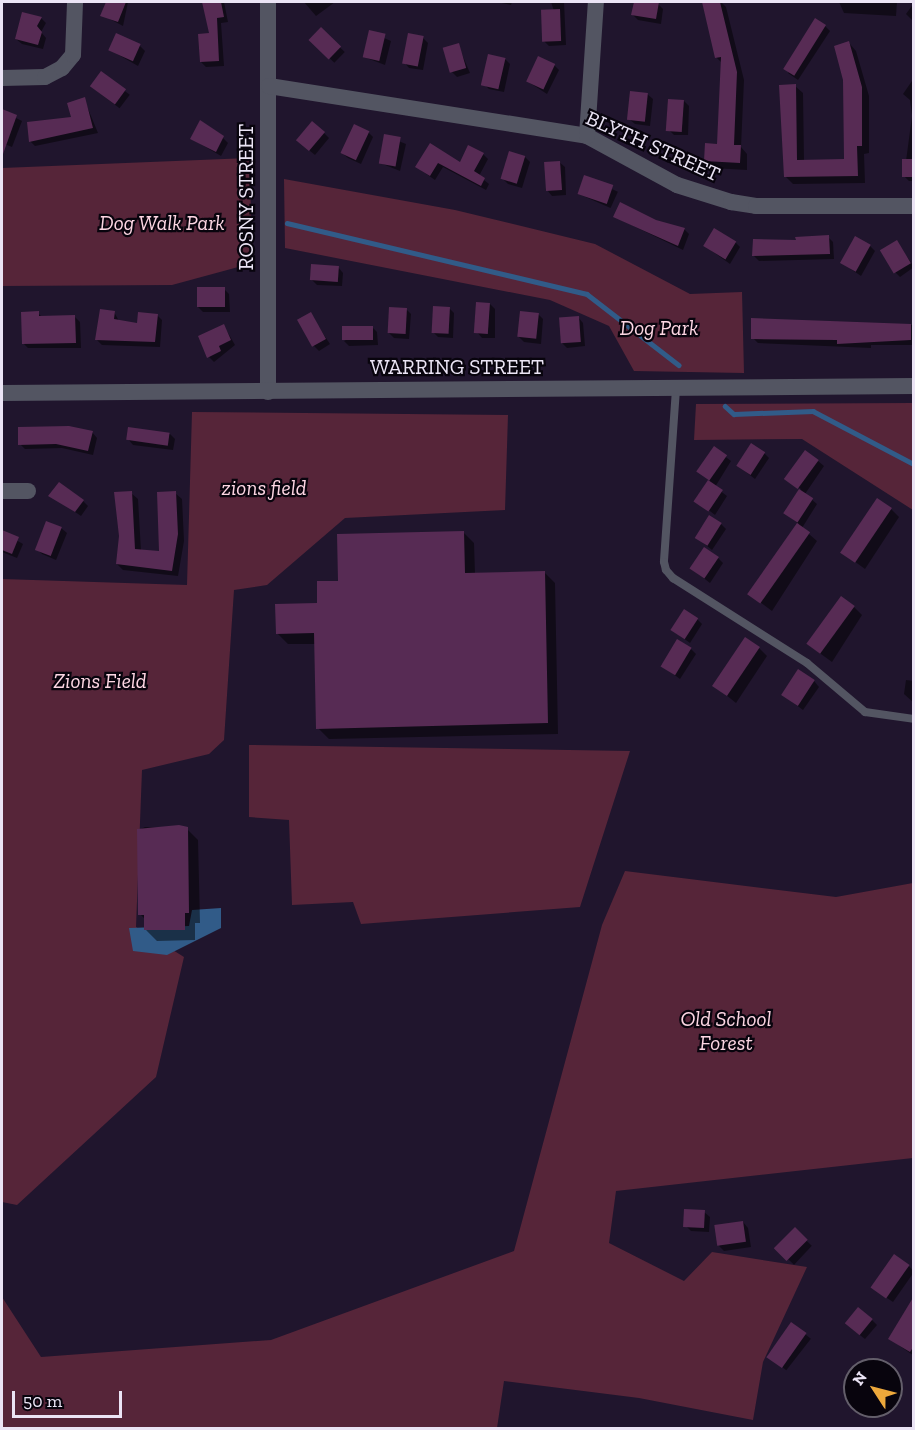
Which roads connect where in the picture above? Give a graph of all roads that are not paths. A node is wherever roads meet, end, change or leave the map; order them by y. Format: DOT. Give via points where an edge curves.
graph roads {
  1 [pos="75,2"];
  2 [pos="268,2"];
  3 [pos="596,2"];
  4 [pos="2,78"];
  5 [pos="269,86"];
  6 [pos="587,136"];
  7 [pos="914,206"];
  8 [pos="914,386"];
  9 [pos="676,389"];
  10 [pos="268,392"];
  11 [pos="2,393"];
  12 [pos="2,491"];
  13 [pos="28,491"];
  14 [pos="914,719"];
  1 -- 4 [label="street" via="73,55 62,68 45,77"];
  2 -- 5 [label="street, ROSNY STREET"];
  3 -- 6 [label="street"];
  5 -- 6 [label="street, BLYTH STREET"];
  5 -- 10 [label="street, ROSNY STREET"];
  6 -- 7 [label="street, BLYTH STREET" via="677,185 731,202 756,206"];
  8 -- 9 [label="street, WARRING STREET"];
  9 -- 10 [label="street, WARRING STREET"];
  9 -- 14 [label="lane" via="666,570 807,663 865,712"];
  10 -- 11 [label="street, WARRING STREET"];
  12 -- 13 [label="street"];
}
